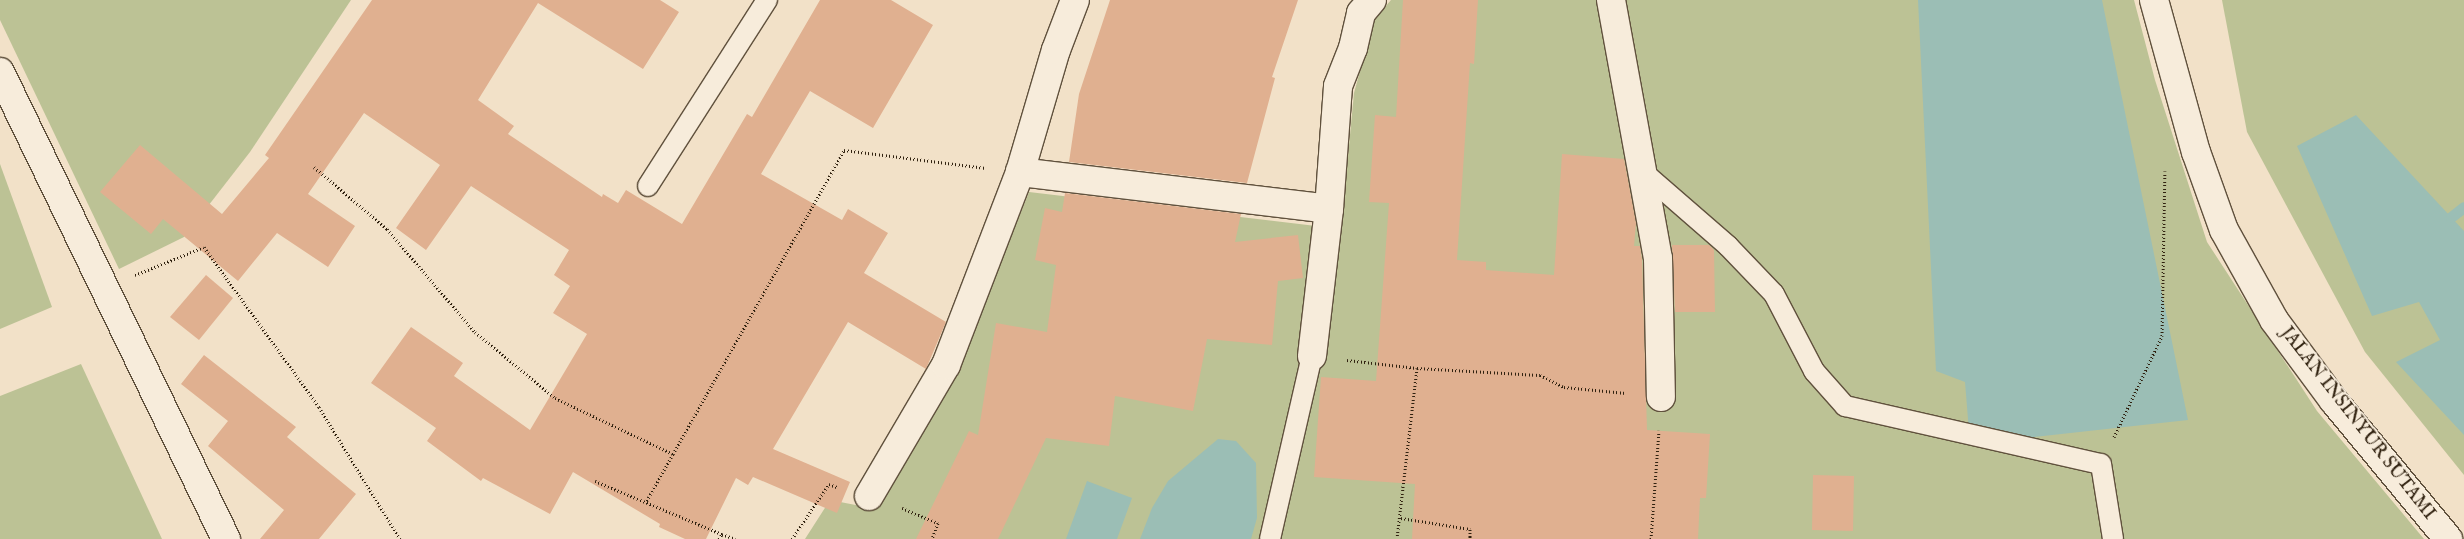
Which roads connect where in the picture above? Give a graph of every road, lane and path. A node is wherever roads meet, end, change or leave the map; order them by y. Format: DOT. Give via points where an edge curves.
graph roads {
  1 [pos="767,0"];
  2 [pos="1075,0"];
  3 [pos="1372,0"];
  4 [pos="1611,0"];
  5 [pos="2154,0"];
  6 [pos="0,72"];
  7 [pos="314,167"];
  8 [pos="2165,168"];
  9 [pos="1020,172"];
  10 [pos="1643,172"];
  11 [pos="648,186"];
  12 [pos="1329,209"];
  13 [pos="105,288"];
  14 [pos="1312,356"];
  15 [pos="1417,368"];
  16 [pos="1661,397"];
  17 [pos="673,454"];
  18 [pos="2101,464"];
  19 [pos="595,481"];
  20 [pos="869,496"];
  21 [pos="646,502"];
  22 [pos="1401,518"];
  23 [pos="722,534"];
  24 [pos="226,539"];
  25 [pos="400,539"];
  26 [pos="719,539"];
  27 [pos="735,539"];
  28 [pos="792,539"];
  29 [pos="932,539"];
  30 [pos="1270,539"];
  31 [pos="1397,539"];
  32 [pos="1470,539"];
  33 [pos="1651,539"];
  34 [pos="2113,539"];
  35 [pos="2448,539"];
  1 -- 11 [label="lane"];
  2 -- 9 [label="street" via="1056,50"];
  3 -- 12 [label="street" via="1361,13 1353,48 1338,86"];
  4 -- 10 [label="street"];
  5 -- 35 [label="street, JALAN INSINYUR SUTAMI" via="2196,152 2224,230 2274,320 2334,400"];
  6 -- 13 [label="street"];
  7 -- 17 [label="path" via="388,229 475,332 555,398"];
  8 -- 18 [label="path" via="2162,336"];
  9 -- 12 [label="street"];
  9 -- 17 [label="path" via="844,150"];
  9 -- 20 [label="street" via="946,365"];
  10 -- 16 [label="street" via="1658,258"];
  10 -- 18 [label="lane" via="1728,246 1774,294 1814,370 1845,406"];
  12 -- 14 [label="street"];
  13 -- 24 [label="street"];
  13 -- 25 [label="path" via="204,246 319,407"];
  14 -- 15 [label="path"];
  14 -- 30 [label="lane"];
  15 -- 16 [label="path" via="1540,375 1564,387"];
  15 -- 22 [label="path"];
  16 -- 33 [label="path"];
  17 -- 21 [label="path"];
  18 -- 34 [label="lane"];
  19 -- 21 [label="path"];
  20 -- 28 [label="path" via="829,484"];
  20 -- 29 [label="path" via="938,523"];
  21 -- 23 [label="path"];
  22 -- 31 [label="path"];
  22 -- 32 [label="path" via="1470,529"];
  23 -- 26 [label="path"];
  23 -- 27 [label="path"];
}
